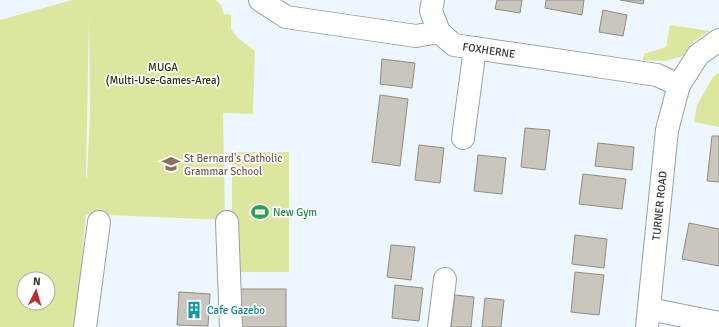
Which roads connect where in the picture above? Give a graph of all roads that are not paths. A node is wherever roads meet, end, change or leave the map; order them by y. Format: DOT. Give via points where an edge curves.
graph roads {
  1 [pos="260,0"];
  2 [pos="433,0"];
  3 [pos="439,32"];
  4 [pos="719,40"];
  5 [pos="475,48"];
  6 [pos="679,85"];
  7 [pos="463,138"];
  8 [pos="99,222"];
  9 [pos="227,222"];
  10 [pos="445,279"];
  11 [pos="648,318"];
  12 [pos="719,323"];
  13 [pos="85,327"];
  14 [pos="231,327"];
  15 [pos="439,327"];
  1 -- 3 [label="street" via="286,17 416,36"];
  2 -- 3 [label="street" via="431,11"];
  3 -- 5 [label="street, FOXHERNE" via="454,45"];
  4 -- 6 [label="street, TURNER ROAD" via="698,55"];
  5 -- 6 [label="street, FOXHERNE" via="657,75"];
  5 -- 7 [label="street"];
  6 -- 11 [label="street, TURNER ROAD" via="667,130"];
  8 -- 13 [label="street"];
  9 -- 14 [label="street"];
  10 -- 15 [label="street"];
  11 -- 12 [label="street"];
}
